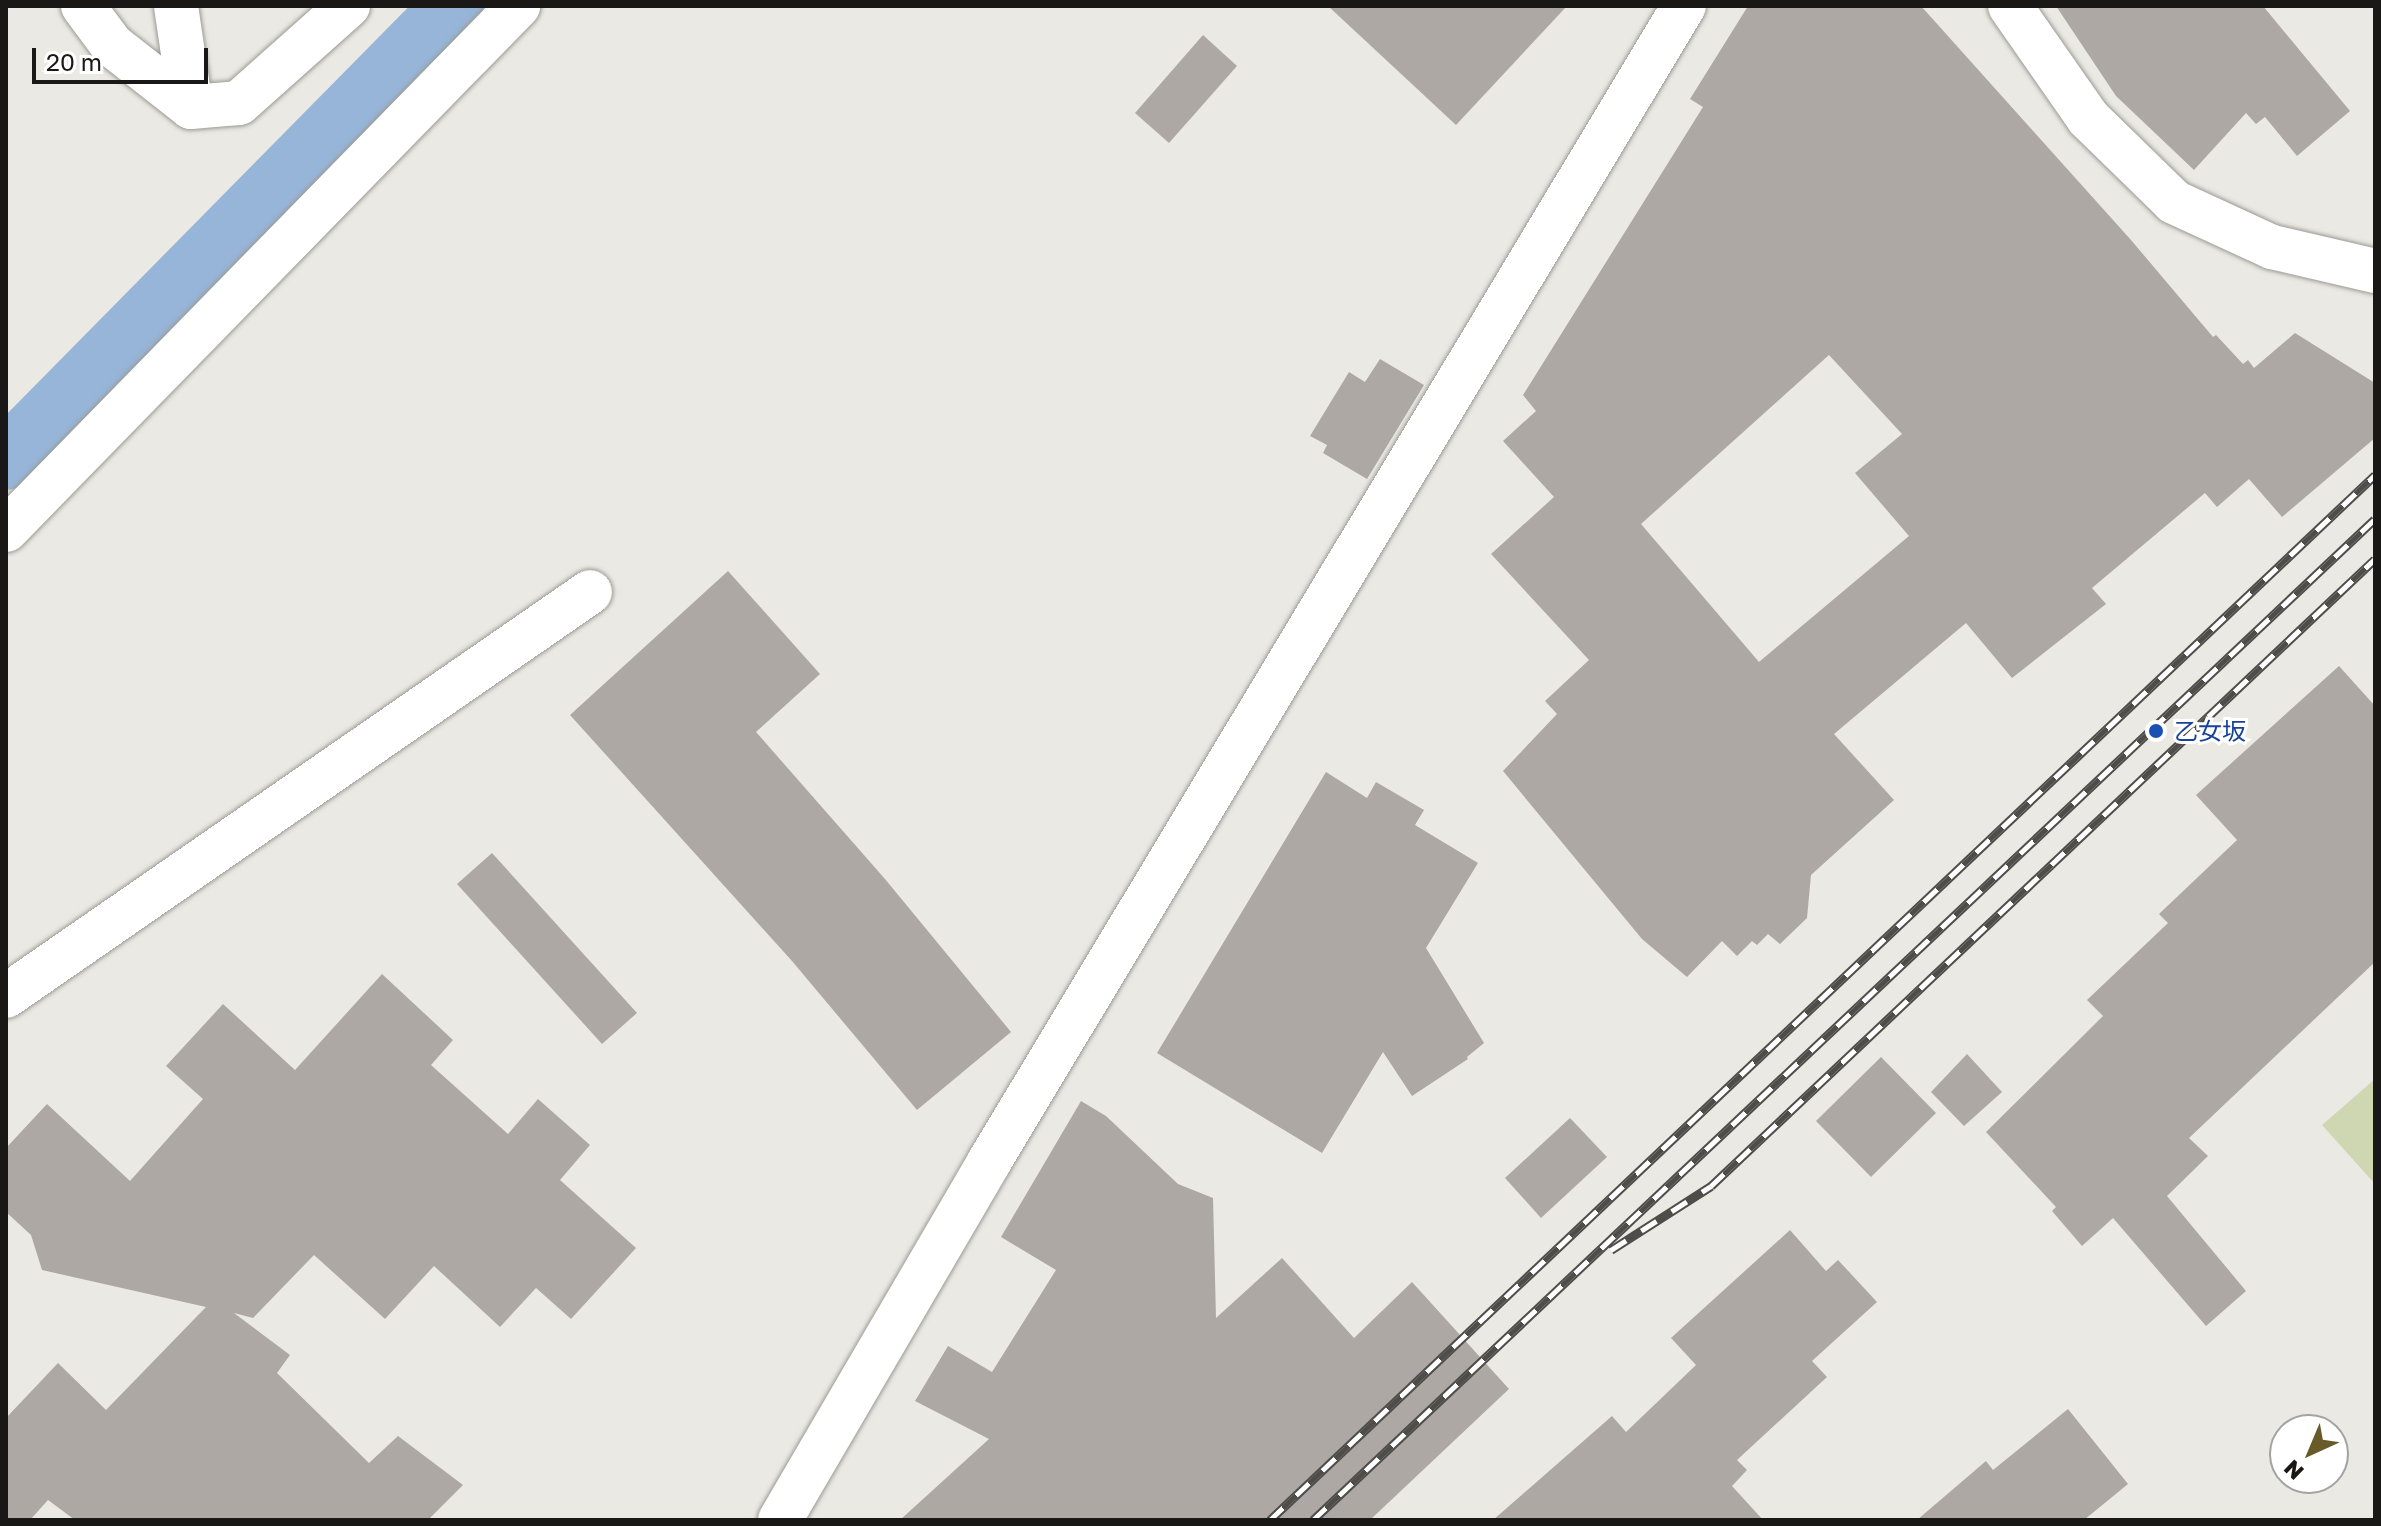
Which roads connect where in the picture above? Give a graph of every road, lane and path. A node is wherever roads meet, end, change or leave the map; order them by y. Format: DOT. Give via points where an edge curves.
graph roads {
  1 [pos="83,6"];
  2 [pos="176,6"];
  3 [pos="348,6"];
  4 [pos="518,6"];
  5 [pos="1684,6"];
  6 [pos="2010,6"];
  7 [pos="191,107"];
  8 [pos="2375,271"];
  9 [pos="6,530"];
  10 [pos="590,592"];
  11 [pos="6,996"];
  12 [pos="780,1520"];
  1 -- 7 [label="street" via="112,45"];
  2 -- 7 [label="street"];
  3 -- 7 [label="street" via="239,103"];
  4 -- 9 [label="street"];
  5 -- 12 [label="street" via="989,1162"];
  6 -- 8 [label="street" via="2088,118 2174,202 2272,247"];
  10 -- 11 [label="street"];
}
